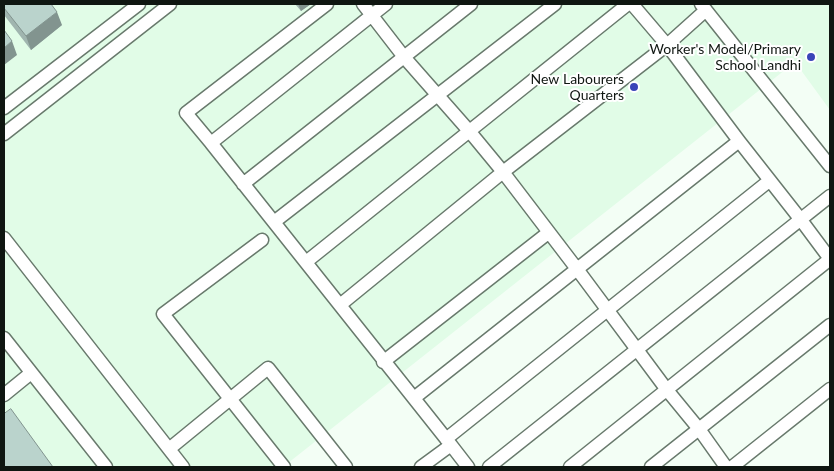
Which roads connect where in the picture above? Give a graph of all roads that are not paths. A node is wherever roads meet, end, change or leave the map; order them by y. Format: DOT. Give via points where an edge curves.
graph roads {
  1 [pos="139,4"];
  2 [pos="170,4"];
  3 [pos="327,4"];
  4 [pos="364,4"];
  5 [pos="386,4"];
  6 [pos="471,4"];
  7 [pos="554,4"];
  8 [pos="628,4"];
  9 [pos="632,4"];
  10 [pos="704,7"];
  11 [pos="372,15"];
  12 [pos="667,45"];
  13 [pos="404,57"];
  14 [pos="437,95"];
  15 [pos="4,108"];
  16 [pos="470,132"];
  17 [pos="4,134"];
  18 [pos="738,141"];
  19 [pos="210,143"];
  20 [pos="830,166"];
  21 [pos="503,172"];
  22 [pos="770,180"];
  23 [pos="243,184"];
  24 [pos="830,196"];
  25 [pos="801,220"];
  26 [pos="274,222"];
  27 [pos="548,233"];
  28 [pos="4,238"];
  29 [pos="262,240"];
  30 [pos="830,259"];
  31 [pos="306,262"];
  32 [pos="577,269"];
  33 [pos="340,305"];
  34 [pos="608,310"];
  35 [pos="830,325"];
  36 [pos="4,338"];
  37 [pos="637,350"];
  38 [pos="384,362"];
  39 [pos="31,373"];
  40 [pos="830,388"];
  41 [pos="667,390"];
  42 [pos="4,395"];
  43 [pos="414,398"];
  44 [pos="230,399"];
  45 [pos="699,429"];
  46 [pos="448,442"];
  47 [pos="169,449"];
  48 [pos="106,467"];
  49 [pos="183,467"];
  50 [pos="284,467"];
  51 [pos="346,467"];
  52 [pos="422,467"];
  53 [pos="468,467"];
  54 [pos="490,467"];
  55 [pos="570,467"];
  56 [pos="651,467"];
  57 [pos="726,467"];
  58 [pos="732,467"];
  1 -- 15 [label="street"];
  2 -- 17 [label="street"];
  3 -- 19 [label="street" via="186,113"];
  4 -- 11 [label="street"];
  5 -- 11 [label="street"];
  6 -- 13 [label="street"];
  7 -- 14 [label="street"];
  8 -- 16 [label="street"];
  9 -- 12 [label="street"];
  10 -- 12 [label="street"];
  10 -- 20 [label="street"];
  11 -- 13 [label="street"];
  11 -- 19 [label="street"];
  12 -- 18 [label="street"];
  12 -- 21 [label="street"];
  13 -- 14 [label="street"];
  13 -- 23 [label="street"];
  14 -- 16 [label="street"];
  14 -- 26 [label="street"];
  16 -- 21 [label="street"];
  16 -- 31 [label="street"];
  18 -- 22 [label="street"];
  18 -- 32 [label="street"];
  19 -- 23 [label="street"];
  21 -- 27 [label="street"];
  21 -- 33 [label="street"];
  22 -- 25 [label="street"];
  22 -- 34 [label="street"];
  23 -- 26 [label="street"];
  24 -- 25 [label="street"];
  25 -- 30 [label="street"];
  25 -- 37 [label="street"];
  26 -- 31 [label="street"];
  27 -- 32 [label="street"];
  27 -- 38 [label="street"];
  28 -- 47 [label="street"];
  29 -- 44 [label="street" via="164,314"];
  30 -- 41 [label="street"];
  31 -- 33 [label="street"];
  32 -- 34 [label="street"];
  32 -- 43 [label="street"];
  33 -- 38 [label="street"];
  34 -- 37 [label="street"];
  34 -- 46 [label="street"];
  35 -- 45 [label="street"];
  36 -- 39 [label="street"];
  37 -- 41 [label="street"];
  37 -- 54 [label="street"];
  38 -- 43 [label="street"];
  39 -- 42 [label="street"];
  39 -- 48 [label="street"];
  40 -- 58 [label="street"];
  41 -- 45 [label="street"];
  41 -- 55 [label="street"];
  43 -- 46 [label="street"];
  44 -- 47 [label="street"];
  44 -- 50 [label="street"];
  44 -- 51 [label="street" via="268,368"];
  45 -- 56 [label="street"];
  45 -- 57 [label="street"];
  46 -- 52 [label="street"];
  46 -- 53 [label="street"];
  47 -- 49 [label="street"];
}
